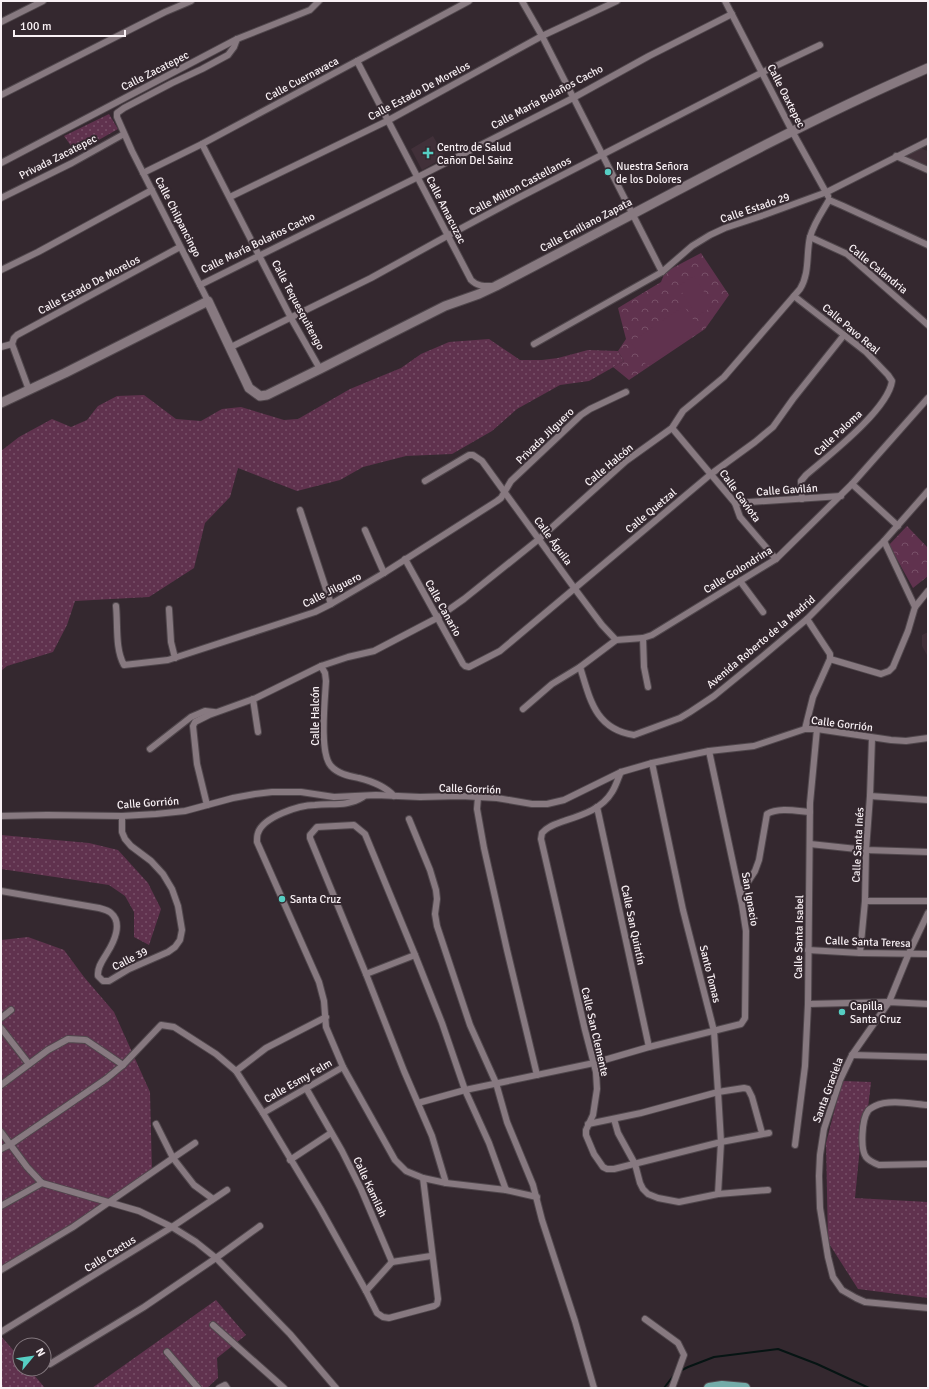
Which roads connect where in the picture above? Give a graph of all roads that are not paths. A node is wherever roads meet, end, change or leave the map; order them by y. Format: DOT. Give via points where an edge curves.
graph roads {
  1 [pos="44,1"];
  2 [pos="191,1"];
  3 [pos="319,1"];
  4 [pos="468,1"];
  5 [pos="522,1"];
  6 [pos="617,1"];
  7 [pos="725,1"];
  8 [pos="732,14"];
  9 [pos="1,22"];
  10 [pos="542,36"];
  11 [pos="237,39"];
  12 [pos="820,45"];
  13 [pos="357,62"];
  14 [pos="928,68"];
  15 [pos="762,72"];
  16 [pos="1,95"];
  17 [pos="573,98"];
  18 [pos="387,120"];
  19 [pos="792,131"];
  20 [pos="124,134"];
  21 [pos="928,141"];
  22 [pos="202,144"];
  23 [pos="603,154"];
  24 [pos="896,156"];
  25 [pos="1,163"];
  26 [pos="928,170"];
  27 [pos="143,173"];
  28 [pos="418,177"];
  29 [pos="152,190"];
  30 [pos="827,192"];
  31 [pos="230,197"];
  32 [pos="1,198"];
  33 [pos="829,200"];
  34 [pos="634,214"];
  35 [pos="447,236"];
  36 [pos="810,237"];
  37 [pos="928,244"];
  38 [pos="180,247"];
  39 [pos="260,255"];
  40 [pos="1,270"];
  41 [pos="662,272"];
  42 [pos="200,285"];
  43 [pos="496,286"];
  44 [pos="794,296"];
  45 [pos="208,301"];
  46 [pos="291,318"];
  47 [pos="928,325"];
  48 [pos="844,335"];
  49 [pos="12,344"];
  50 [pos="534,344"];
  51 [pos="1,347"];
  52 [pos="231,348"];
  53 [pos="320,369"];
  54 [pos="892,381"];
  55 [pos="29,390"];
  56 [pos="626,392"];
  57 [pos="254,393"];
  58 [pos="928,398"];
  59 [pos="1,402"];
  60 [pos="672,428"];
  61 [pos="712,474"];
  62 [pos="425,481"];
  63 [pos="852,484"];
  64 [pos="928,491"];
  65 [pos="505,492"];
  66 [pos="841,496"];
  67 [pos="802,499"];
  68 [pos="735,503"];
  69 [pos="300,510"];
  70 [pos="898,526"];
  71 [pos="365,530"];
  72 [pos="538,539"];
  73 [pos="884,541"];
  74 [pos="405,559"];
  75 [pos="776,559"];
  76 [pos="384,573"];
  77 [pos="740,581"];
  78 [pos="575,589"];
  79 [pos="928,591"];
  80 [pos="332,604"];
  81 [pos="116,606"];
  82 [pos="915,607"];
  83 [pos="169,609"];
  84 [pos="763,612"];
  85 [pos="437,618"];
  86 [pos="807,619"];
  87 [pos="643,638"];
  88 [pos="616,640"];
  89 [pos="175,658"];
  90 [pos="830,659"];
  91 [pos="321,666"];
  92 [pos="465,666"];
  93 [pos="580,667"];
  94 [pos="648,687"];
  95 [pos="253,699"];
  96 [pos="523,709"];
  97 [pos="215,713"];
  98 [pos="817,729"];
  99 [pos="805,730"];
  100 [pos="258,732"];
  101 [pos="872,738"];
  102 [pos="928,738"];
  103 [pos="150,749"];
  104 [pos="709,751"];
  105 [pos="652,763"];
  106 [pos="621,772"];
  107 [pos="394,796"];
  108 [pos="870,796"];
  109 [pos="363,797"];
  110 [pos="478,797"];
  111 [pos="928,800"];
  112 [pos="207,805"];
  113 [pos="597,807"];
  114 [pos="810,812"];
  115 [pos="1,816"];
  116 [pos="122,816"];
  117 [pos="409,819"];
  118 [pos="810,844"];
  119 [pos="866,850"];
  120 [pos="928,852"];
  121 [pos="1,891"];
  122 [pos="740,894"];
  123 [pos="928,900"];
  124 [pos="866,901"];
  125 [pos="928,913"];
  126 [pos="808,950"];
  127 [pos="860,953"];
  128 [pos="909,954"];
  129 [pos="928,954"];
  130 [pos="415,955"];
  131 [pos="366,974"];
  132 [pos="889,1002"];
  133 [pos="808,1004"];
  134 [pos="928,1004"];
  135 [pos="11,1010"];
  136 [pos="326,1017"];
  137 [pos="1,1018"];
  138 [pos="1,1028"];
  139 [pos="714,1031"];
  140 [pos="649,1047"];
  141 [pos="852,1055"];
  142 [pos="928,1057"];
  143 [pos="594,1063"];
  144 [pos="29,1064"];
  145 [pos="123,1065"];
  146 [pos="343,1067"];
  147 [pos="236,1071"];
  148 [pos="537,1075"];
  149 [pos="496,1083"];
  150 [pos="1,1085"];
  151 [pos="306,1088"];
  152 [pos="465,1090"];
  153 [pos="718,1092"];
  154 [pos="418,1102"];
  155 [pos="928,1105"];
  156 [pos="263,1113"];
  157 [pos="614,1119"];
  158 [pos="156,1124"];
  159 [pos="588,1124"];
  160 [pos="1,1132"];
  161 [pos="331,1133"];
  162 [pos="762,1133"];
  163 [pos="769,1133"];
  164 [pos="721,1142"];
  165 [pos="195,1143"];
  166 [pos="11,1144"];
  167 [pos="795,1145"];
  168 [pos="1,1149"];
  169 [pos="173,1158"];
  170 [pos="290,1160"];
  171 [pos="635,1164"];
  172 [pos="928,1164"];
  173 [pos="423,1178"];
  174 [pos="42,1183"];
  175 [pos="446,1183"];
  176 [pos="227,1190"];
  177 [pos="506,1190"];
  178 [pos="768,1190"];
  179 [pos="718,1194"];
  180 [pos="537,1197"];
  181 [pos="213,1199"];
  182 [pos="107,1202"];
  183 [pos="1,1206"];
  184 [pos="260,1226"];
  185 [pos="172,1227"];
  186 [pos="432,1256"];
  187 [pos="216,1258"];
  188 [pos="392,1262"];
  189 [pos="1,1270"];
  190 [pos="366,1291"];
  191 [pos="928,1308"];
  192 [pos="645,1319"];
  193 [pos="213,1325"];
  194 [pos="1,1332"];
  195 [pos="167,1352"];
  196 [pos="52,1363"];
  197 [pos="198,1388"];
  198 [pos="219,1388"];
  199 [pos="227,1388"];
  200 [pos="284,1388"];
  201 [pos="336,1388"];
  202 [pos="594,1388"];
  203 [pos="672,1388"];
  204 [pos="709,1388"];
  205 [pos="745,1388"];
  1 -- 9 [label="street"];
  2 -- 16 [label="street"];
  3 -- 11 [label="street, Calle Zacatepec" via="310,10"];
  4 -- 13 [label="street, Calle Cuernavaca"];
  5 -- 10 [label="street"];
  6 -- 10 [label="street, Calle Estado De Morelos"];
  7 -- 8 [label="street, Calle Oaxtepec"];
  8 -- 15 [label="street, Calle Oaxtepec"];
  8 -- 17 [label="street, Calle María Bolaños Cacho"];
  10 -- 17 [label="street"];
  10 -- 18 [label="street, Calle Estado De Morelos"];
  11 -- 20 [label="street, Calle Chilpancingo" via="228,55 117,113"];
  11 -- 25 [label="street, Calle Zacatepec"];
  12 -- 15 [label="street, Calle Milton Castellanos"];
  13 -- 18 [label="street, Calle Amacuzac"];
  13 -- 22 [label="street, Calle Cuernavaca"];
  14 -- 19 [label="street, Calle Emiliano Zapata"];
  15 -- 19 [label="street, Calle Oaxtepec"];
  15 -- 23 [label="street, Calle Milton Castellanos"];
  17 -- 23 [label="street"];
  17 -- 28 [label="street, Calle María Bolaños Cacho"];
  18 -- 28 [label="street, Calle Amacuzac"];
  18 -- 31 [label="street, Calle Estado De Morelos"];
  19 -- 30 [label="street, Calle Oaxtepec"];
  19 -- 34 [label="street, Calle Emiliano Zapata"];
  20 -- 27 [label="street, Calle Chilpancingo"];
  20 -- 32 [label="street, Privada Zacatepec"];
  21 -- 24 [label="street, Calle Estado 29"];
  22 -- 27 [label="street, Calle Cuernavaca"];
  22 -- 31 [label="street, Calle Tequesquitengo"];
  23 -- 34 [label="street"];
  23 -- 35 [label="street, Calle Milton Castellanos"];
  24 -- 26 [label="street"];
  24 -- 30 [label="street, Calle Estado 29"];
  27 -- 29 [label="street, Calle Chilpancingo"];
  28 -- 35 [label="street, Calle Amacuzac"];
  28 -- 39 [label="street, Calle María Bolaños Cacho"];
  29 -- 38 [label="street, Calle Chilpancingo"];
  29 -- 40 [label="street"];
  30 -- 33 [label="street, Calle Oaxtepec"];
  30 -- 41 [label="street, Calle Estado 29" via="725,228 692,246"];
  31 -- 39 [label="street, Calle Tequesquitengo"];
  33 -- 36 [label="street, Calle Halcón"];
  33 -- 37 [label="street"];
  34 -- 41 [label="street"];
  34 -- 43 [label="street, Calle Emiliano Zapata"];
  35 -- 43 [label="street, Calle Amacuzac" via="471,280 479,285"];
  35 -- 46 [label="street, Calle Milton Castellanos"];
  36 -- 44 [label="street, Calle Halcón" via="806,274 803,284"];
  36 -- 47 [label="street, Calle Calandria" via="847,254"];
  38 -- 42 [label="street, Calle Chilpancingo"];
  38 -- 49 [label="street, Calle Estado De Morelos" via="17,335"];
  39 -- 42 [label="street, Calle María Bolaños Cacho"];
  39 -- 46 [label="street, Calle Tequesquitengo"];
  41 -- 50 [label="street, Calle Estado 29"];
  42 -- 45 [label="street, Calle Chilpancingo"];
  43 -- 53 [label="street, Calle Emiliano Zapata" via="445,306"];
  44 -- 48 [label="street, Calle Pavo Real"];
  44 -- 60 [label="street, Calle Halcón" via="724,377 686,408"];
  45 -- 52 [label="street, Calle Chilpancingo"];
  45 -- 55 [label="street"];
  46 -- 52 [label="street, Calle Milton Castellanos"];
  46 -- 53 [label="street, Calle Tequesquitengo"];
  48 -- 54 [label="street, Calle Pavo Real" via="866,352"];
  48 -- 61 [label="street, Calle Quetzal" via="773,427"];
  49 -- 51 [label="street"];
  49 -- 55 [label="street"];
  52 -- 57 [label="street, Calle Chilpancingo" via="249,388"];
  53 -- 57 [label="street, Calle Emiliano Zapata" via="267,395 260,396"];
  54 -- 67 [label="street, Calle Paloma" via="889,393 878,408 854,434 801,481"];
  55 -- 59 [label="street"];
  56 -- 65 [label="street, Privada Jilguero" via="581,415 512,482"];
  58 -- 63 [label="street, Calle Golondrina"];
  60 -- 61 [label="street, Calle Gaviota"];
  60 -- 72 [label="street, Calle Halcón" via="626,461"];
  61 -- 68 [label="street, Calle Gaviota"];
  61 -- 78 [label="street, Calle Quetzal"];
  62 -- 65 [label="street, Calle Águila" via="473,455 482,461"];
  63 -- 66 [label="street, Calle Golondrina"];
  63 -- 70 [label="street"];
  64 -- 70 [label="street, Avenida Roberto de la Madrid"];
  65 -- 72 [label="street, Calle Águila"];
  65 -- 74 [label="street, Calle Jilguero" via="497,501"];
  66 -- 67 [label="street, Calle Gavilán"];
  66 -- 75 [label="street, Calle Golondrina"];
  67 -- 68 [label="street, Calle Gavilán"];
  68 -- 75 [label="street, Calle Gaviota" via="740,517"];
  69 -- 80 [label="street"];
  70 -- 73 [label="street, Avenida Roberto de la Madrid"];
  71 -- 76 [label="street"];
  72 -- 78 [label="street, Calle Águila"];
  72 -- 85 [label="street, Calle Halcón"];
  73 -- 82 [label="street"];
  73 -- 86 [label="street, Avenida Roberto de la Madrid"];
  74 -- 76 [label="street, Calle Jilguero"];
  74 -- 85 [label="street, Calle Canario"];
  75 -- 77 [label="street, Calle Golondrina"];
  76 -- 80 [label="street, Calle Jilguero"];
  77 -- 84 [label="street"];
  77 -- 87 [label="street, Calle Golondrina"];
  78 -- 88 [label="street, Calle Águila"];
  78 -- 92 [label="street, Calle Quetzal" via="500,651 469,667"];
  79 -- 82 [label="street"];
  80 -- 89 [label="street, Calle Jilguero" via="264,630"];
  81 -- 89 [label="street, Calle Jilguero" via="119,645 124,665"];
  82 -- 90 [label="street" via="908,631 889,671 881,674"];
  83 -- 89 [label="street" via="171,642"];
  85 -- 91 [label="street, Calle Halcón" via="374,651"];
  85 -- 92 [label="street, Calle Canario"];
  86 -- 90 [label="street" via="828,650"];
  86 -- 93 [label="street, Avenida Roberto de la Madrid" via="720,691 690,712 634,736 616,729 596,713"];
  87 -- 88 [label="street, Calle Golondrina"];
  87 -- 94 [label="street"];
  88 -- 93 [label="street"];
  90 -- 99 [label="street" via="814,697"];
  91 -- 95 [label="street, Calle Halcón"];
  91 -- 107 [label="street, Calle Halcón" via="326,681 324,744 330,765 346,775 375,783"];
  93 -- 96 [label="street" via="552,684"];
  95 -- 97 [label="street, Calle Halcón"];
  95 -- 100 [label="street"];
  97 -- 103 [label="street" via="205,711 191,717"];
  97 -- 112 [label="street, Calle Halcón" via="195,722 193,726 196,764"];
  98 -- 99 [label="street, Calle Gorrión"];
  98 -- 101 [label="street, Calle Gorrión"];
  98 -- 114 [label="street, Calle Santa Isabel"];
  99 -- 104 [label="street, Calle Gorrión" via="759,744"];
  101 -- 102 [label="street, Calle Gorrión"];
  101 -- 108 [label="street, Calle Santa Inés"];
  104 -- 105 [label="street, Calle Gorrión"];
  104 -- 122 [label="street, San Ignacio"];
  105 -- 106 [label="street, Calle Gorrión"];
  105 -- 139 [label="street, Santo Tomas" via="683,910"];
  106 -- 110 [label="street, Calle Gorrión" via="564,800 547,804"];
  106 -- 113 [label="street, Calle San Clemente" via="613,791"];
  107 -- 109 [label="street, Calle Gorrión"];
  107 -- 110 [label="street, Calle Gorrión"];
  108 -- 111 [label="street"];
  108 -- 119 [label="street, Calle Santa Inés"];
  109 -- 112 [label="street, Calle Gorrión" via="272,792"];
  109 -- 136 [label="street" via="347,804 299,807 270,820 257,833 257,842 319,982"];
  110 -- 148 [label="street" via="477,809 484,848"];
  112 -- 116 [label="street, Calle Gorrión" via="185,811"];
  113 -- 140 [label="street, Calle San Quintín"];
  113 -- 143 [label="street, Calle San Clemente" via="551,826 542,833 541,839"];
  114 -- 118 [label="street, Calle Santa Isabel"];
  114 -- 122 [label="street" via="785,810 767,814 759,860"];
  115 -- 116 [label="street, Calle Gorrión"];
  116 -- 121 [label="street, Calle 39" via="122,832 125,839 163,874 178,906 182,930 180,940 168,952 139,964 109,981 103,981 98,976 98,968 115,939 117,929 110,912"];
  117 -- 149 [label="street" via="436,890 437,926 470,1025"];
  118 -- 119 [label="street"];
  118 -- 126 [label="street, Calle Santa Isabel"];
  119 -- 120 [label="street"];
  119 -- 124 [label="street, Calle Santa Inés"];
  122 -- 139 [label="street, San Ignacio" via="746,931 745,1018 741,1024"];
  123 -- 124 [label="street"];
  124 -- 127 [label="street, Calle Santa Inés"];
  125 -- 128 [label="street, Santa Graciela"];
  126 -- 127 [label="street, Calle Santa Teresa"];
  126 -- 133 [label="street, Calle Santa Isabel"];
  127 -- 128 [label="street, Calle Santa Teresa"];
  128 -- 129 [label="street, Calle Santa Teresa"];
  128 -- 132 [label="street, Santa Graciela"];
  130 -- 131 [label="street"];
  130 -- 131 [label="street" via="365,834 354,825 317,827 310,838"];
  130 -- 152 [label="street"];
  131 -- 154 [label="street"];
  132 -- 133 [label="street"];
  132 -- 134 [label="street"];
  132 -- 141 [label="street, Santa Graciela"];
  133 -- 167 [label="street, Calle Santa Isabel" via="805,1066"];
  135 -- 137 [label="street"];
  136 -- 146 [label="street" via="326,1027"];
  136 -- 147 [label="street" via="266,1048"];
  138 -- 144 [label="street"];
  139 -- 140 [label="street, San Ignacio"];
  139 -- 153 [label="street, Santo Tomas"];
  140 -- 143 [label="street, San Ignacio"];
  141 -- 142 [label="street"];
  141 -- 191 [label="street, Santa Graciela" via="840,1080 824,1129 820,1155 820,1208 833,1277 842,1290 865,1302"];
  143 -- 148 [label="street, San Ignacio"];
  143 -- 159 [label="street, Calle San Clemente" via="597,1089"];
  144 -- 145 [label="street" via="68,1039 86,1040"];
  144 -- 150 [label="street"];
  145 -- 147 [label="street" via="161,1025 174,1027 216,1054"];
  145 -- 166 [label="street"];
  146 -- 151 [label="street, Calle Esmy Felm"];
  146 -- 173 [label="street" via="395,1160 406,1171"];
  147 -- 156 [label="street"];
  148 -- 149 [label="street, San Ignacio"];
  149 -- 152 [label="street, San Ignacio"];
  149 -- 180 [label="street" via="507,1122"];
  151 -- 156 [label="street, Calle Esmy Felm"];
  151 -- 161 [label="street, Calle Kamilah"];
  152 -- 154 [label="street, San Ignacio"];
  152 -- 177 [label="street" via="489,1143"];
  153 -- 157 [label="street"];
  153 -- 162 [label="street" via="748,1089"];
  153 -- 164 [label="street, Santo Tomas"];
  154 -- 175 [label="street" via="432,1136"];
  155 -- 172 [label="street" via="895,1102 874,1106 865,1118 862,1143 866,1158 879,1165"];
  156 -- 170 [label="street"];
  157 -- 159 [label="street"];
  157 -- 171 [label="street" via="618,1133"];
  158 -- 169 [label="street"];
  159 -- 171 [label="street, Calle San Clemente" via="586,1136 603,1167 614,1169"];
  160 -- 166 [label="street"];
  161 -- 170 [label="street"];
  161 -- 188 [label="street, Calle Kamilah" via="361,1189"];
  162 -- 163 [label="street, Calle San Clemente"];
  162 -- 164 [label="street, Calle San Clemente"];
  164 -- 171 [label="street, Calle San Clemente"];
  164 -- 179 [label="street, Santo Tomas"];
  165 -- 169 [label="street"];
  166 -- 168 [label="street"];
  166 -- 174 [label="street"];
  169 -- 181 [label="street" via="194,1185"];
  169 -- 182 [label="street"];
  170 -- 190 [label="street"];
  171 -- 179 [label="street" via="643,1189 658,1198 679,1202"];
  173 -- 175 [label="street"];
  173 -- 186 [label="street"];
  174 -- 182 [label="street"];
  174 -- 183 [label="street"];
  175 -- 177 [label="street"];
  176 -- 181 [label="street, Calle Cactus"];
  177 -- 180 [label="street"];
  178 -- 179 [label="street"];
  180 -- 202 [label="street"];
  181 -- 185 [label="street, Calle Cactus"];
  182 -- 185 [label="street" via="139,1211"];
  182 -- 189 [label="street" via="73,1227"];
  184 -- 187 [label="street"];
  185 -- 187 [label="street"];
  185 -- 194 [label="street, Calle Cactus"];
  186 -- 188 [label="street"];
  186 -- 190 [label="street" via="438,1299 434,1306 389,1318 382,1317 377,1313"];
  187 -- 196 [label="street" via="144,1307"];
  187 -- 201 [label="street" via="290,1334"];
  188 -- 190 [label="street"];
  192 -- 203 [label="street" via="678,1343 684,1355"];
  193 -- 200 [label="street"];
  195 -- 197 [label="street"];
  198 -- 199 [label="street" via="225,1385"];
  204 -- 205 [label="main road"];
}
